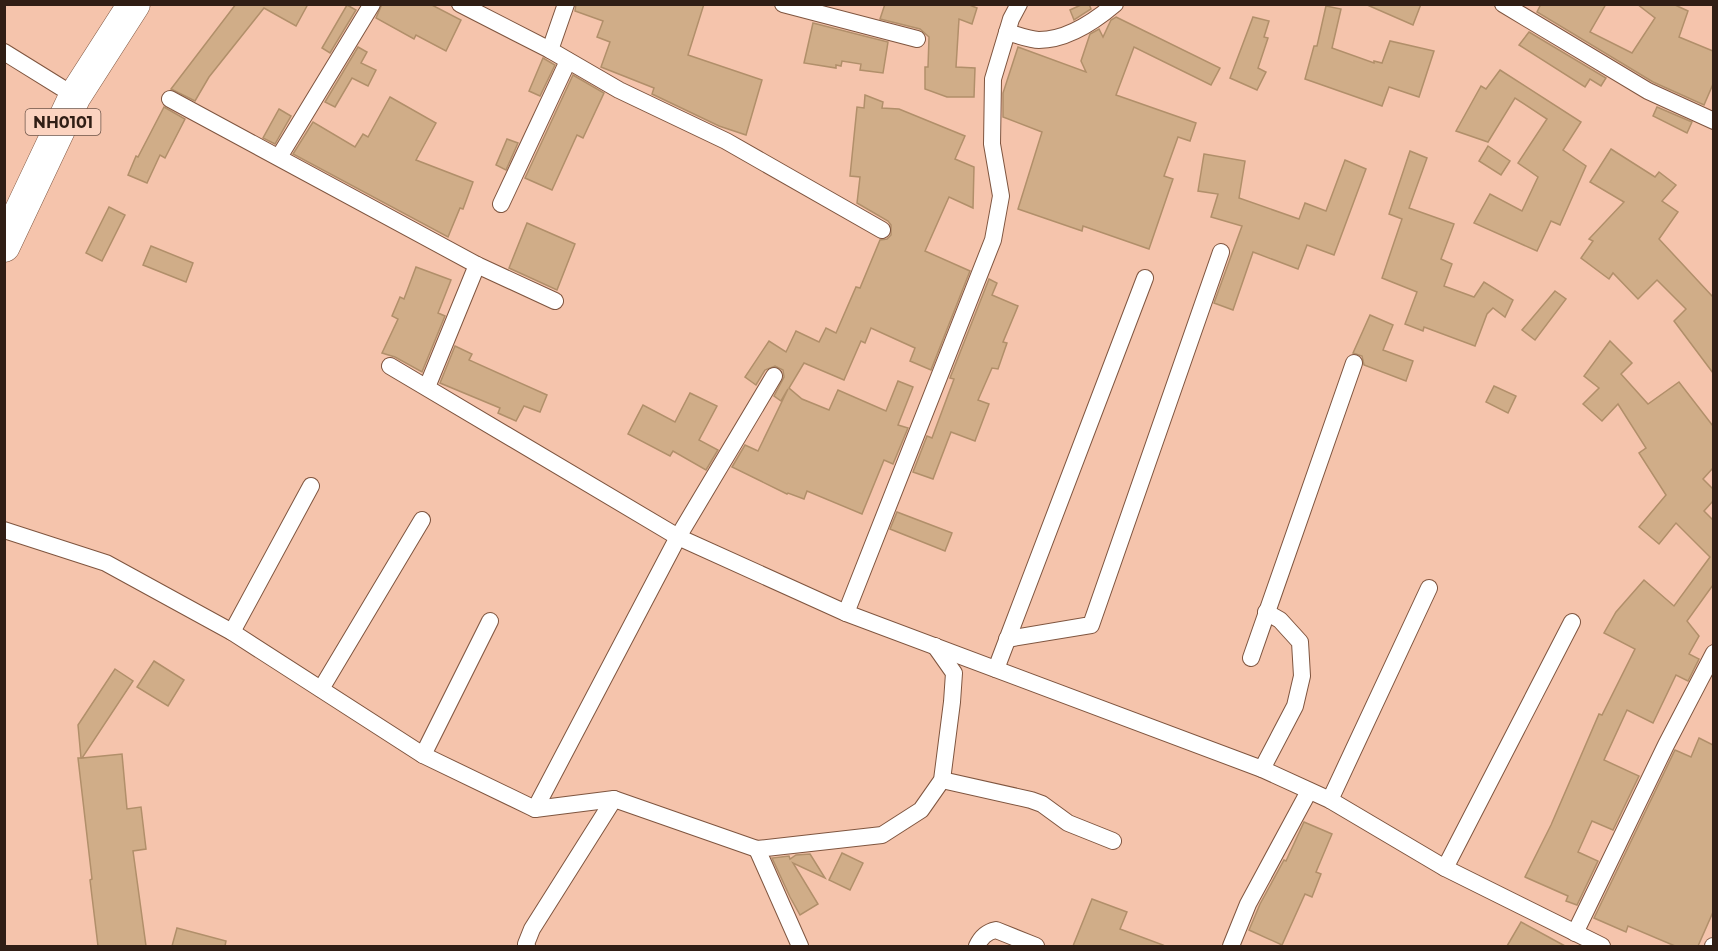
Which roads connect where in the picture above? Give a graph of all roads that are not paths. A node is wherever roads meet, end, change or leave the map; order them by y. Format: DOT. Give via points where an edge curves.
graph roads {
  1 [pos="134,4"];
  2 [pos="372,4"];
  3 [pos="460,4"];
  4 [pos="566,4"];
  5 [pos="783,4"];
  6 [pos="1018,4"];
  7 [pos="1115,4"];
  8 [pos="1503,4"];
  9 [pos="1007,32"];
  10 [pos="917,39"];
  11 [pos="550,50"];
  12 [pos="4,52"];
  13 [pos="568,61"];
  14 [pos="75,96"];
  15 [pos="170,99"];
  16 [pos="1713,120"];
  17 [pos="279,157"];
  18 [pos="501,204"];
  19 [pos="882,230"];
  20 [pos="4,246"];
  21 [pos="1221,252"];
  22 [pos="477,265"];
  23 [pos="1145,278"];
  24 [pos="555,301"];
  25 [pos="1354,363"];
  26 [pos="390,366"];
  27 [pos="774,376"];
  28 [pos="427,387"];
  29 [pos="311,486"];
  30 [pos="422,520"];
  31 [pos="4,530"];
  32 [pos="678,537"];
  33 [pos="1429,588"];
  34 [pos="1266,612"];
  35 [pos="846,613"];
  36 [pos="490,621"];
  37 [pos="1572,622"];
  38 [pos="232,632"];
  39 [pos="1007,639"];
  40 [pos="935,646"];
  41 [pos="1713,652"];
  42 [pos="1251,658"];
  43 [pos="996,669"];
  44 [pos="321,689"];
  45 [pos="423,755"];
  46 [pos="1262,769"];
  47 [pos="942,780"];
  48 [pos="1309,791"];
  49 [pos="614,799"];
  50 [pos="1330,800"];
  51 [pos="535,809"];
  52 [pos="1113,841"];
  53 [pos="757,849"];
  54 [pos="1445,868"];
  55 [pos="1575,933"];
  56 [pos="527,946"];
  57 [pos="800,946"];
  58 [pos="977,946"];
  59 [pos="1036,946"];
  60 [pos="1231,946"];
  61 [pos="1602,946"];
  1 -- 14 [label="highway, NH0101"];
  2 -- 17 [label="street"];
  3 -- 11 [label="street"];
  4 -- 11 [label="street"];
  5 -- 10 [label="street"];
  6 -- 9 [label="street"];
  7 -- 9 [label="street" via="1095,21 1067,34 1039,40"];
  8 -- 16 [label="street" via="1648,91"];
  9 -- 35 [label="street" via="993,79 992,144 1001,195 993,240"];
  11 -- 13 [label="street"];
  12 -- 14 [label="street"];
  13 -- 18 [label="street"];
  13 -- 19 [label="street" via="726,141"];
  14 -- 20 [label="highway, NH0101"];
  15 -- 17 [label="street"];
  17 -- 22 [label="street"];
  21 -- 39 [label="street" via="1091,625"];
  22 -- 24 [label="street"];
  22 -- 28 [label="street"];
  23 -- 39 [label="street"];
  25 -- 34 [label="street"];
  26 -- 28 [label="street"];
  27 -- 32 [label="street"];
  28 -- 32 [label="street"];
  29 -- 38 [label="street"];
  30 -- 44 [label="street"];
  31 -- 38 [label="street" via="106,563"];
  32 -- 35 [label="street"];
  32 -- 51 [label="street"];
  33 -- 50 [label="street"];
  34 -- 42 [label="street"];
  34 -- 46 [label="street" via="1280,620 1300,642 1302,676 1295,706"];
  35 -- 40 [label="street"];
  36 -- 45 [label="street"];
  37 -- 54 [label="street"];
  38 -- 44 [label="street"];
  39 -- 43 [label="street"];
  40 -- 43 [label="street"];
  40 -- 47 [label="street" via="954,673"];
  41 -- 55 [label="street"];
  43 -- 46 [label="street"];
  44 -- 45 [label="street"];
  45 -- 51 [label="street"];
  46 -- 48 [label="street"];
  47 -- 52 [label="street" via="1031,800 1068,823"];
  47 -- 53 [label="street" via="921,810 882,835"];
  48 -- 50 [label="street"];
  48 -- 60 [label="street" via="1248,904"];
  49 -- 51 [label="street"];
  49 -- 53 [label="street"];
  49 -- 56 [label="street" via="531,929"];
  50 -- 54 [label="street"];
  53 -- 57 [label="street"];
  54 -- 55 [label="street"];
  55 -- 61 [label="street"];
  58 -- 59 [label="street" via="989,931 996,930"];
}
